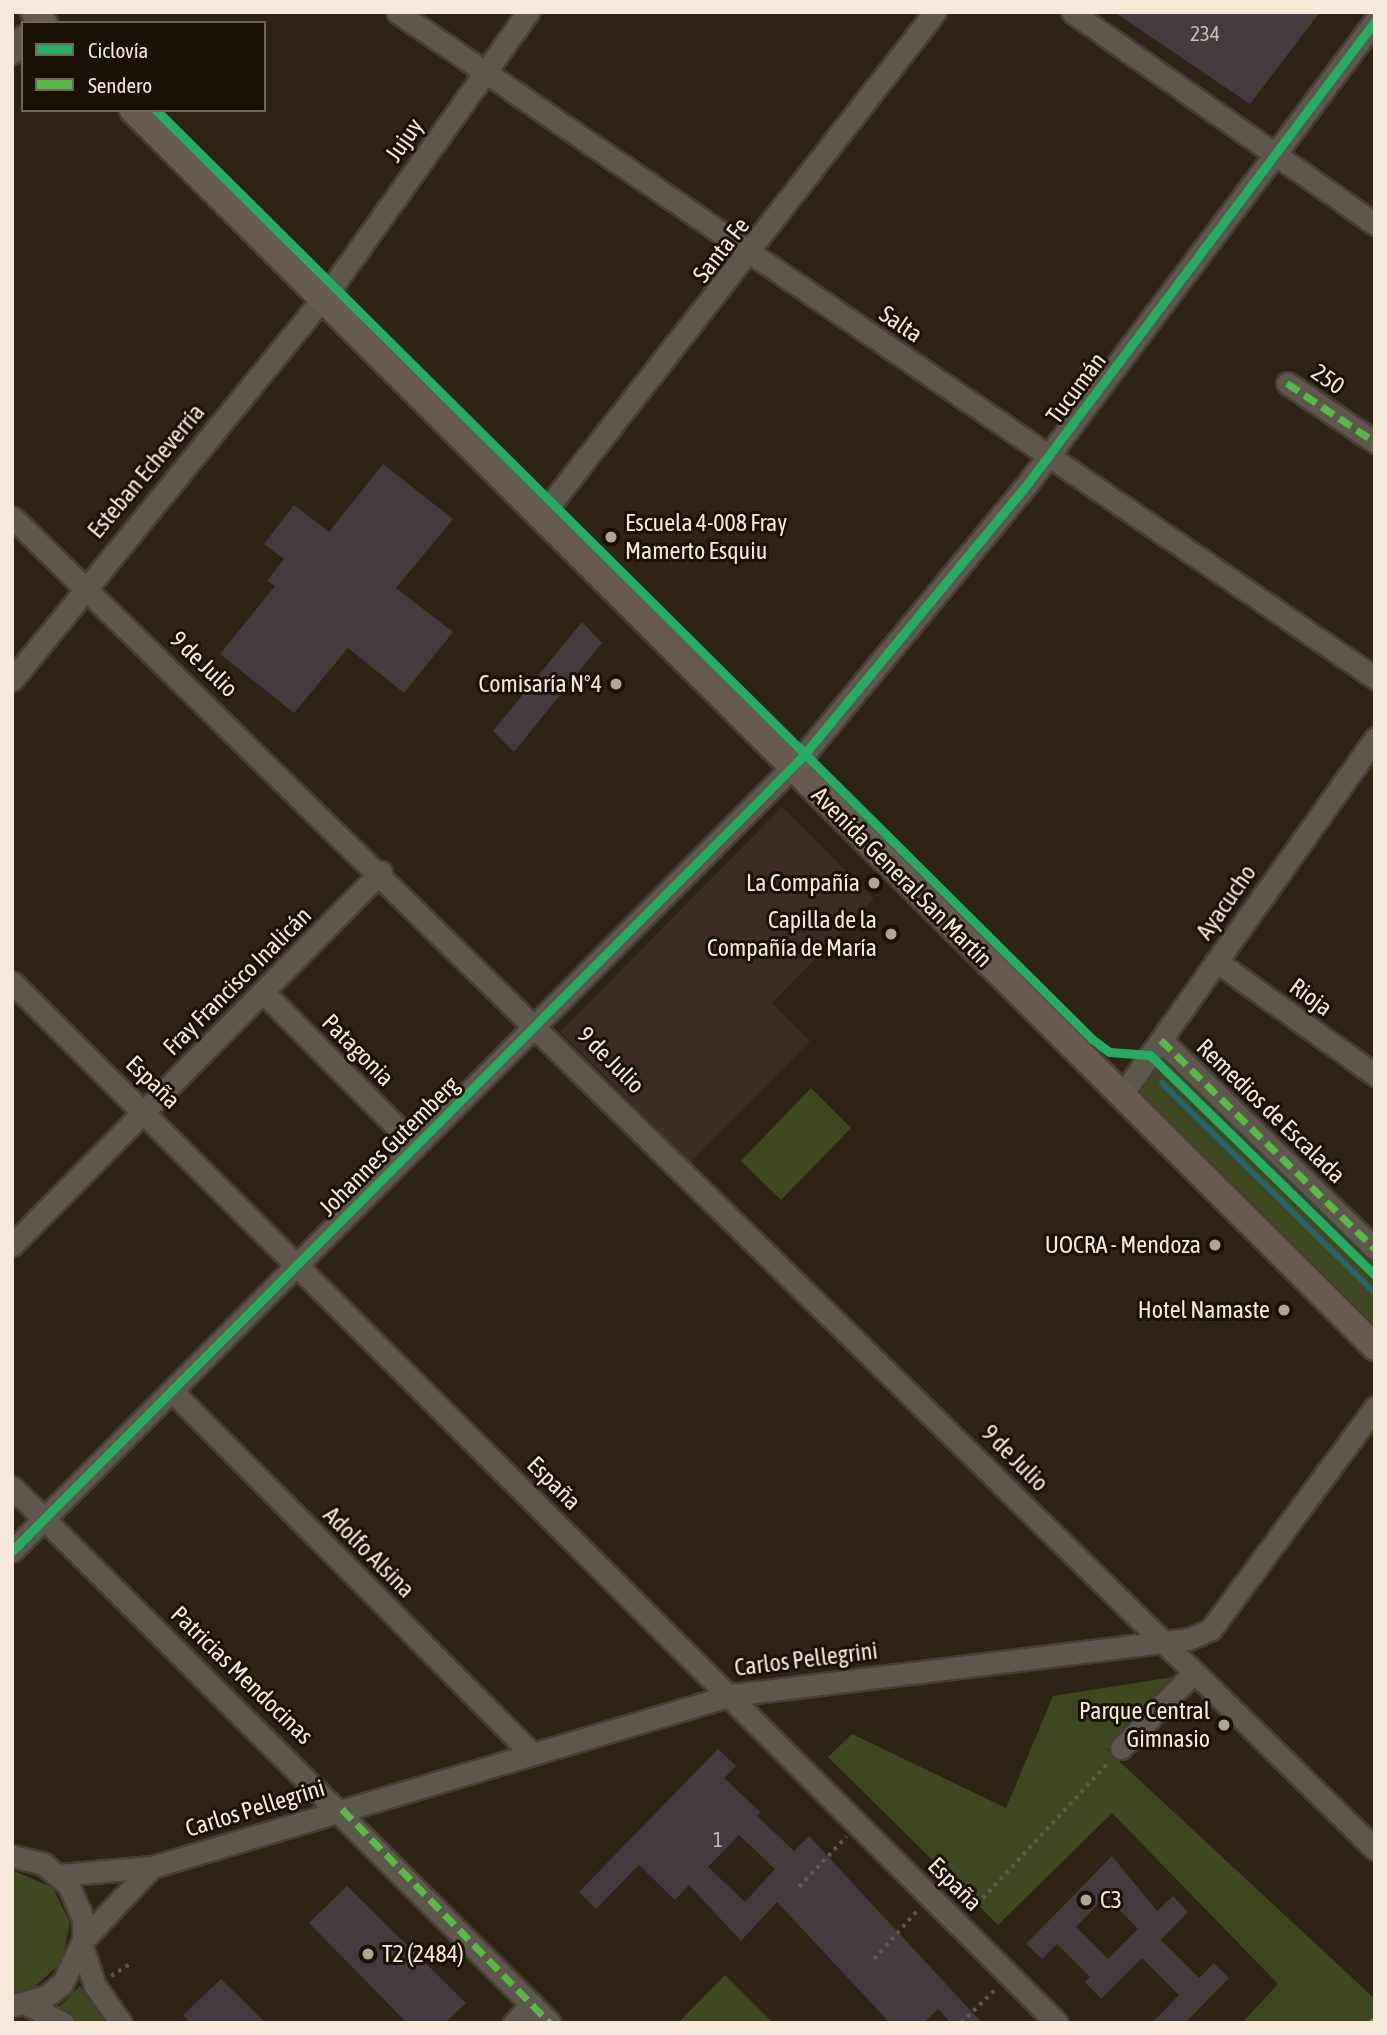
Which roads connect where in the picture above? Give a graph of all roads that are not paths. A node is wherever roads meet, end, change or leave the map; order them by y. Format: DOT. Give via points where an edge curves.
graph roads {
  1 [pos="397,12"];
  2 [pos="528,12"];
  3 [pos="935,12"];
  4 [pos="1072,12"];
  5 [pos="1375,21"];
  6 [pos="485,72"];
  7 [pos="135,112"];
  8 [pos="1274,155"];
  9 [pos="1375,224"];
  10 [pos="752,255"];
  11 [pos="323,298"];
  12 [pos="1287,383"];
  13 [pos="1375,442"];
  14 [pos="1048,456"];
  15 [pos="542,515"];
  16 [pos="12,517"];
  17 [pos="85,586"];
  18 [pos="1375,678"];
  19 [pos="12,680"];
  20 [pos="1375,738"];
  21 [pos="792,767"];
  22 [pos="381,872"];
  23 [pos="1216,961"];
  24 [pos="12,982"];
  25 [pos="263,992"];
  26 [pos="537,1024"];
  27 [pos="1161,1040"];
  28 [pos="1375,1074"];
  29 [pos="1121,1096"];
  30 [pos="146,1111"];
  31 [pos="416,1146"];
  32 [pos="12,1245"];
  33 [pos="1375,1250"];
  34 [pos="298,1265"];
  35 [pos="1375,1347"];
  36 [pos="172,1391"];
  37 [pos="1375,1407"];
  38 [pos="12,1487"];
  39 [pos="44,1519"];
  40 [pos="12,1551"];
  41 [pos="1167,1645"];
  42 [pos="1194,1672"];
  43 [pos="732,1695"];
  44 [pos="1121,1748"];
  45 [pos="529,1751"];
  46 [pos="342,1809"];
  47 [pos="1375,1849"];
  48 [pos="17,1853"];
  49 [pos="152,1867"];
  50 [pos="59,1875"];
  51 [pos="82,1944"];
  52 [pos="533,2004"];
  53 [pos="19,2005"];
  54 [pos="63,2023"];
  55 [pos="121,2023"];
  56 [pos="514,2023"];
  57 [pos="550,2023"];
  58 [pos="1057,2023"];
  1 -- 6 [label="street, Salta"];
  2 -- 6 [label="street, Jujuy"];
  3 -- 10 [label="street, Santa Fe"];
  4 -- 8 [label="street"];
  5 -- 8 [label="street, Tucumán"];
  6 -- 10 [label="street, Salta"];
  6 -- 11 [label="street, Jujuy"];
  7 -- 11 [label="main road, Avenida General San Martín"];
  8 -- 9 [label="street"];
  8 -- 14 [label="street, Tucumán"];
  10 -- 14 [label="street, Salta"];
  10 -- 15 [label="street, Santa Fe"];
  11 -- 15 [label="main road, Avenida General San Martín"];
  11 -- 17 [label="street, Esteban Echeverría"];
  12 -- 13 [label="street, 250"];
  14 -- 18 [label="street, Salta"];
  14 -- 21 [label="street, Tucumán"];
  15 -- 21 [label="main road, Avenida General San Martín"];
  16 -- 17 [label="street, 9 de Julio"];
  17 -- 19 [label="street, Esteban Echeverría"];
  17 -- 22 [label="street, 9 de Julio"];
  20 -- 23 [label="street, Ayacucho"];
  21 -- 26 [label="street, Johannes Gutemberg"];
  21 -- 29 [label="main road, Avenida General San Martín"];
  22 -- 25 [label="street, Fray Francisco Inalicán"];
  22 -- 26 [label="street, 9 de Julio"];
  23 -- 27 [label="street, Ayacucho"];
  23 -- 28 [label="street, Rioja"];
  24 -- 30 [label="street, España"];
  25 -- 30 [label="street, Fray Francisco Inalicán"];
  25 -- 31 [label="street, Patagonia"];
  26 -- 31 [label="street, Johannes Gutemberg"];
  26 -- 41 [label="street, 9 de Julio"];
  27 -- 29 [label="street, Ayacucho"];
  27 -- 33 [label="street, Remedios de Escalada"];
  29 -- 35 [label="main road, Avenida General San Martín"];
  30 -- 32 [label="street, Fray Francisco Inalicán"];
  30 -- 34 [label="street, España"];
  31 -- 34 [label="street, Johannes Gutemberg"];
  34 -- 36 [label="street, Johannes Gutemberg"];
  34 -- 43 [label="street, España"];
  36 -- 39 [label="street, Johannes Gutemberg"];
  36 -- 45 [label="street, Adolfo Alsina"];
  37 -- 41 [label="street, Carlos Pellegrini" via="1211,1629"];
  38 -- 39 [label="street, Patricias Mendocinas"];
  39 -- 40 [label="street, Johannes Gutemberg"];
  39 -- 46 [label="street, Patricias Mendocinas"];
  41 -- 42 [label="street, 9 de Julio"];
  41 -- 43 [label="street, Carlos Pellegrini"];
  42 -- 44 [label="street"];
  42 -- 47 [label="street"];
  43 -- 45 [label="street, Carlos Pellegrini"];
  43 -- 58 [label="street, España"];
  45 -- 46 [label="street, Carlos Pellegrini"];
  46 -- 49 [label="street, Carlos Pellegrini"];
  46 -- 52 [label="street, Patricias Mendocinas"];
  48 -- 50 [label="street"];
  49 -- 50 [label="street, Carlos Pellegrini"];
  49 -- 51 [label="street, Carlos Pellegrini"];
  50 -- 51 [label="street" via="76,1899"];
  51 -- 53 [label="street, Carlos Pellegrini" via="62,1984"];
  51 -- 55 [label="street" via="95,1986"];
  52 -- 56 [label="street"];
  52 -- 57 [label="street, Patricias Mendocinas"];
  53 -- 54 [label="street"];
}
